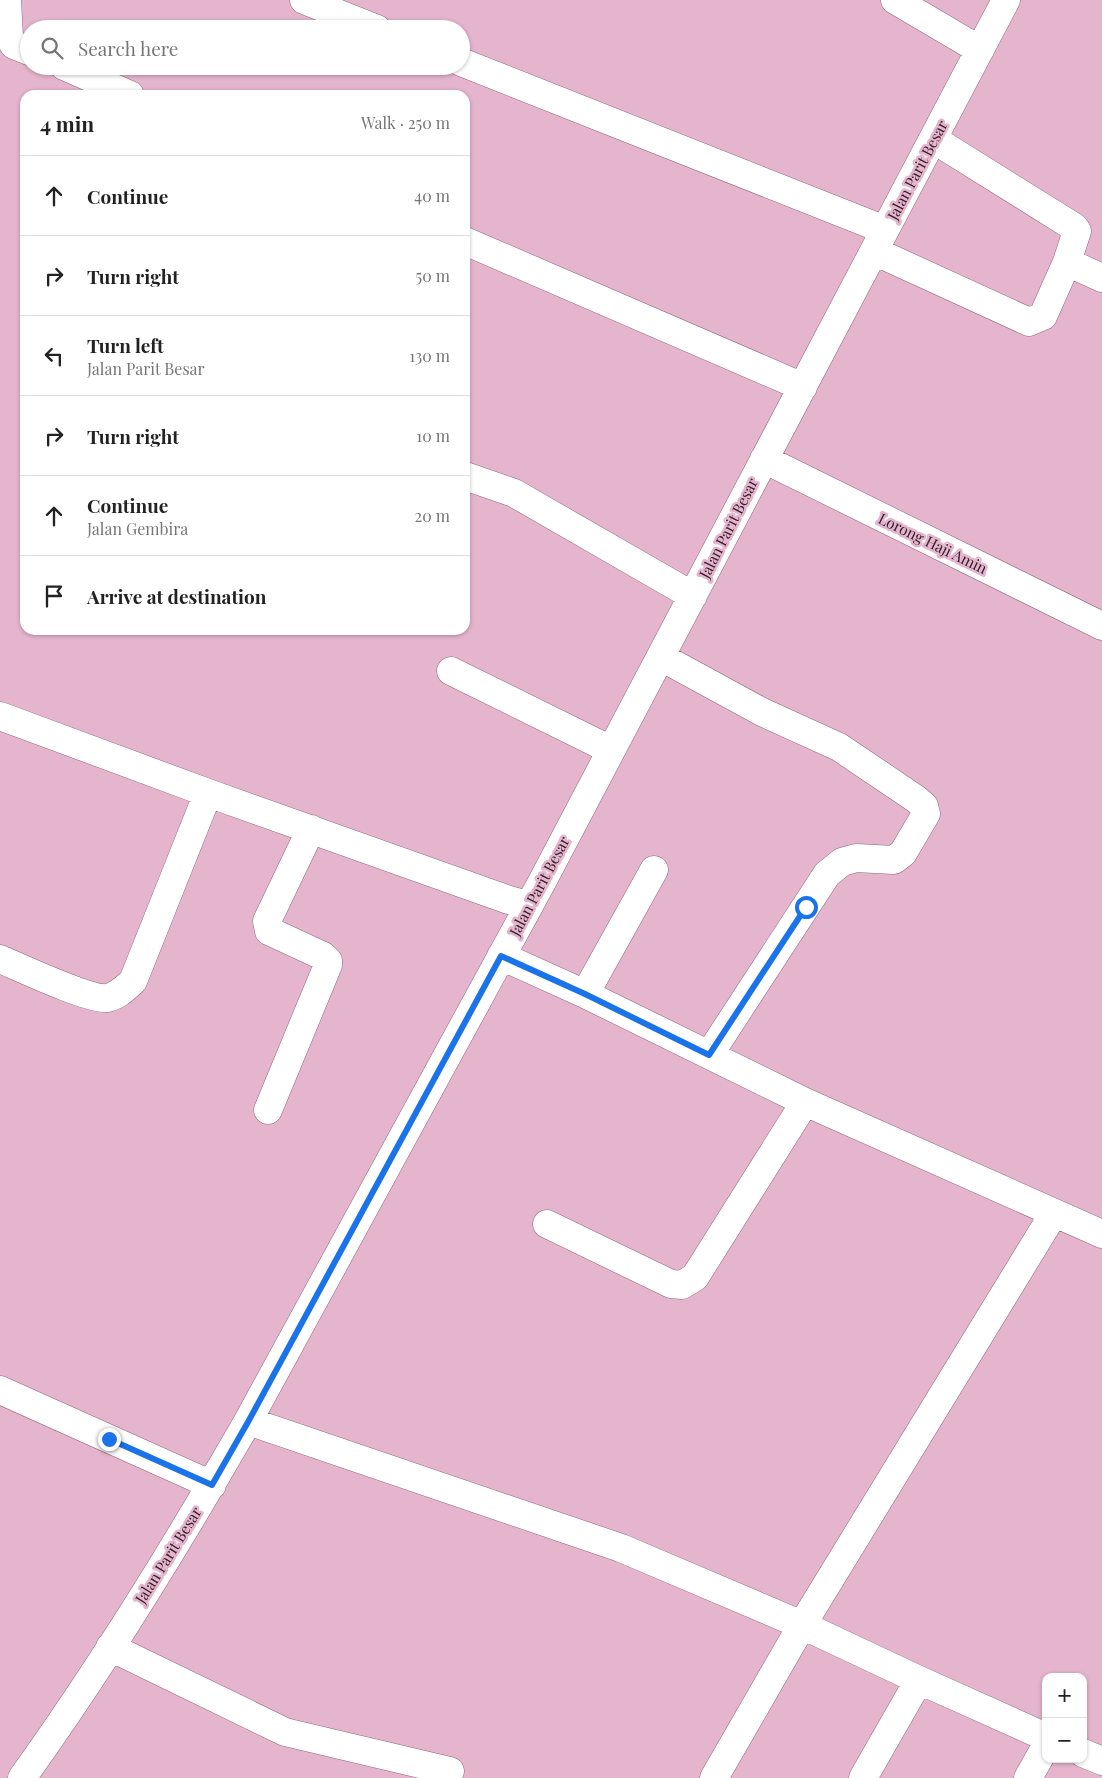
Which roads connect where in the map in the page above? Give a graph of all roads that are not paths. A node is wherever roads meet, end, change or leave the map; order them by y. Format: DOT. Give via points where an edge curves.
graph roads {
  1 [pos="7,0"];
  2 [pos="304,0"];
  3 [pos="895,0"];
  4 [pos="1006,0"];
  5 [pos="354,20"];
  6 [pos="960,39"];
  7 [pos="20,47"];
  8 [pos="470,66"];
  9 [pos="84,75"];
  10 [pos="119,90"];
  11 [pos="933,139"];
  12 [pos="870,230"];
  13 [pos="470,243"];
  14 [pos="1067,262"];
  15 [pos="1102,278"];
  16 [pos="803,387"];
  17 [pos="764,459"];
  18 [pos="470,478"];
  19 [pos="679,588"];
  20 [pos="1102,626"];
  21 [pos="661,657"];
  22 [pos="451,671"];
  23 [pos="0,716"];
  24 [pos="611,750"];
  25 [pos="208,793"];
  26 [pos="311,830"];
  27 [pos="654,870"];
  28 [pos="519,903"];
  29 [pos="501,956"];
  30 [pos="0,959"];
  31 [pos="585,994"];
  32 [pos="709,1055"];
  33 [pos="805,1102"];
  34 [pos="268,1110"];
  35 [pos="1054,1213"];
  36 [pos="547,1224"];
  37 [pos="1102,1234"];
  38 [pos="0,1390"];
  39 [pos="248,1422"];
  40 [pos="197,1478"];
  41 [pos="802,1625"];
  42 [pos="110,1647"];
  43 [pos="919,1680"];
  44 [pos="1042,1734"];
  45 [pos="1042,1753"];
  46 [pos="1087,1755"];
  47 [pos="1102,1761"];
  48 [pos="450,1770"];
  49 [pos="22,1778"];
  50 [pos="714,1778"];
  51 [pos="863,1778"];
  52 [pos="1028,1778"];
  1 -- 7 [label="street" via="8,37"];
  2 -- 5 [label="street"];
  3 -- 6 [label="street"];
  4 -- 6 [label="street, Jalan Parit Besar"];
  6 -- 11 [label="street, Jalan Parit Besar"];
  8 -- 12 [label="street"];
  9 -- 10 [label="street"];
  11 -- 12 [label="street, Jalan Parit Besar"];
  11 -- 14 [label="street" via="1074,227 1077,232"];
  12 -- 14 [label="street" via="1029,322 1043,316"];
  12 -- 16 [label="street, Jalan Parit Besar"];
  13 -- 16 [label="street"];
  14 -- 15 [label="street"];
  16 -- 17 [label="street, Jalan Parit Besar"];
  17 -- 19 [label="street, Jalan Parit Besar"];
  17 -- 20 [label="street, Lorong Haji Amin"];
  18 -- 19 [label="street" via="514,493"];
  19 -- 21 [label="street, Jalan Parit Besar"];
  21 -- 24 [label="street, Jalan Parit Besar"];
  21 -- 32 [label="street" via="762,712 839,747 916,799 924,806 926,814 902,853 894,860 856,858 842,862 827,874"];
  22 -- 24 [label="street"];
  23 -- 25 [label="street"];
  24 -- 28 [label="street, Jalan Parit Besar"];
  25 -- 26 [label="street"];
  25 -- 30 [label="street" via="133,981 121,992 106,998 87,995"];
  26 -- 28 [label="street"];
  26 -- 34 [label="street" via="266,925 269,931 324,956 328,965"];
  27 -- 31 [label="street"];
  28 -- 29 [label="street, Jalan Parit Besar"];
  29 -- 31 [label="street"];
  29 -- 39 [label="street, Jalan Parit Besar"];
  31 -- 32 [label="street"];
  32 -- 33 [label="street"];
  33 -- 35 [label="street"];
  33 -- 36 [label="street" via="695,1277 682,1285 671,1284"];
  35 -- 37 [label="street"];
  35 -- 41 [label="street"];
  38 -- 40 [label="street"];
  39 -- 40 [label="street, Jalan Parit Besar"];
  39 -- 41 [label="street" via="621,1548"];
  40 -- 42 [label="street, Jalan Parit Besar"];
  41 -- 43 [label="street"];
  41 -- 50 [label="street"];
  42 -- 48 [label="street" via="285,1732"];
  42 -- 49 [label="street, Jalan Parit Besar"];
  43 -- 44 [label="street"];
  43 -- 51 [label="street"];
  45 -- 52 [label="street"];
  46 -- 47 [label="street"];
}
